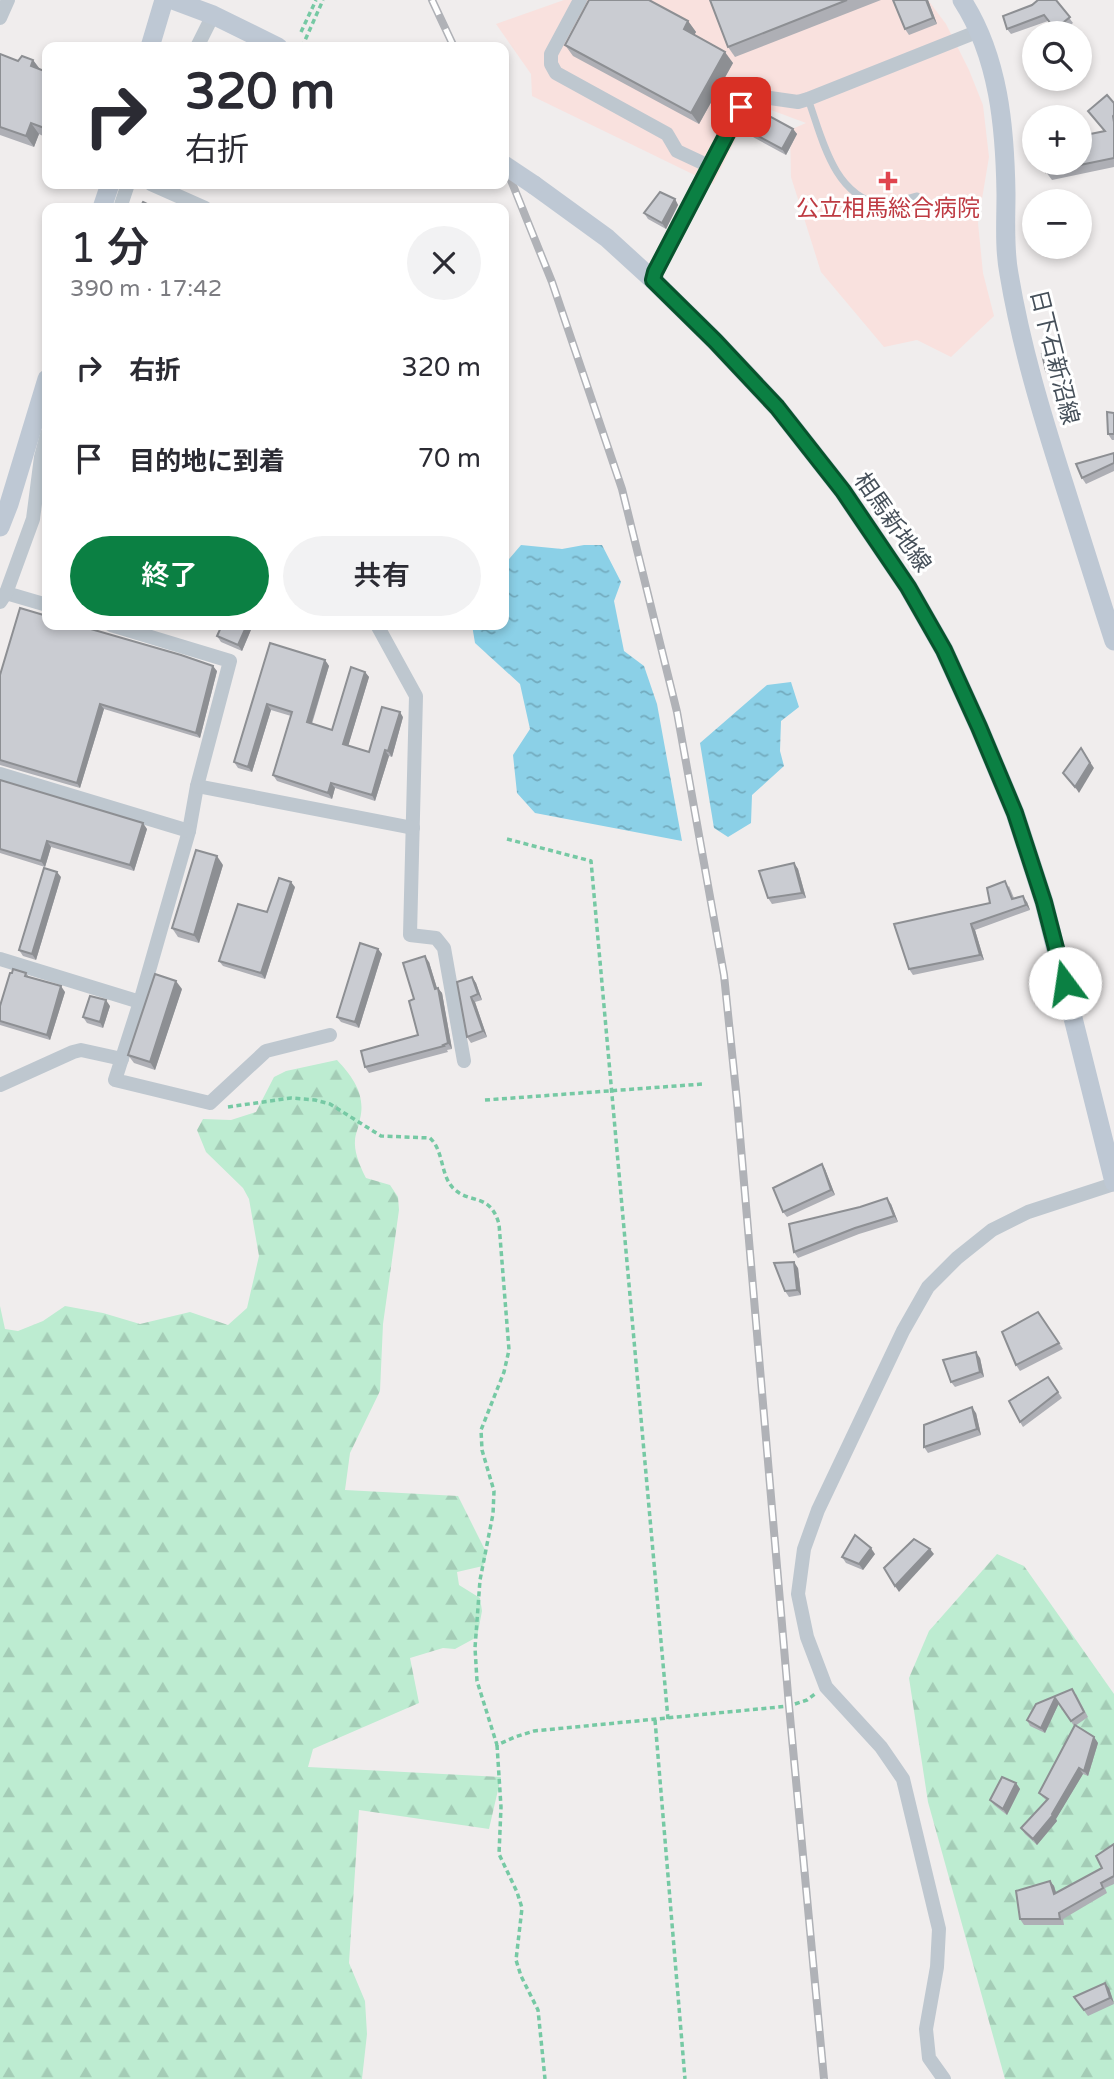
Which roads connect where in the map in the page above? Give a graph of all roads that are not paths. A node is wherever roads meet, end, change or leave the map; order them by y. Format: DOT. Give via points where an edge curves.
graph roads {
  1 [pos="8,0"];
  2 [pos="164,0"];
  3 [pos="173,0"];
  4 [pos="580,0"];
  5 [pos="962,0"];
  6 [pos="213,15"];
  7 [pos="0,18"];
  8 [pos="979,31"];
  9 [pos="151,42"];
  10 [pos="200,42"];
  11 [pos="268,42"];
  12 [pos="808,99"];
  13 [pos="709,166"];
  14 [pos="509,168"];
  15 [pos="161,189"];
  16 [pos="917,196"];
  17 [pos="194,203"];
  18 [pos="653,280"];
  19 [pos="42,395"];
  20 [pos="42,469"];
  21 [pos="0,527"];
  22 [pos="3,597"];
  23 [pos="42,604"];
  24 [pos="128,630"];
  25 [pos="380,630"];
  26 [pos="1114,641"];
  27 [pos="0,774"];
  28 [pos="197,786"];
  29 [pos="413,828"];
  30 [pos="189,831"];
  31 [pos="0,959"];
  32 [pos="140,1002"];
  33 [pos="330,1035"];
  34 [pos="122,1059"];
  35 [pos="464,1061"];
  36 [pos="0,1085"];
  37 [pos="1114,1183"];
  38 [pos="943,2079"];
  1 -- 7 [label="street"];
  2 -- 9 [label="main road"];
  3 -- 6 [label="main road"];
  4 -- 13 [label="street" via="551,54 556,73 667,134 677,150"];
  5 -- 8 [label="main road, 日下石新沼線"];
  6 -- 10 [label="street"];
  6 -- 11 [label="main road"];
  8 -- 12 [label="street"];
  8 -- 26 [label="main road, 日下石新沼線" via="1000,106 1008,270 1018,320 1035,393"];
  12 -- 13 [label="street" via="755,99 741,107"];
  12 -- 16 [label="lane" via="845,184 882,205"];
  13 -- 18 [label="street"];
  14 -- 18 [label="main road, 相馬新地線, bridge" via="607,239"];
  15 -- 17 [label="street"];
  18 -- 37 [label="main road, 相馬新地線" via="785,418 850,502 944,650 1015,813 1044,902"];
  19 -- 21 [label="main road"];
  20 -- 22 [label="street" via="33,519"];
  22 -- 23 [label="street"];
  24 -- 28 [label="street" via="230,661"];
  25 -- 29 [label="street" via="416,696"];
  27 -- 30 [label="street"];
  28 -- 29 [label="street"];
  28 -- 30 [label="street"];
  29 -- 35 [label="street" via="410,935 436,938 444,948"];
  30 -- 32 [label="street"];
  31 -- 32 [label="street"];
  32 -- 34 [label="street"];
  33 -- 34 [label="street" via="266,1051 210,1103 115,1080"];
  34 -- 36 [label="street" via="72,1052"];
  37 -- 38 [label="street" via="1028,1212 992,1230 928,1287 818,1510 804,1549 798,1594 807,1637 826,1687 881,1747 902,1779 939,1929 926,2029 929,2058"];
}
